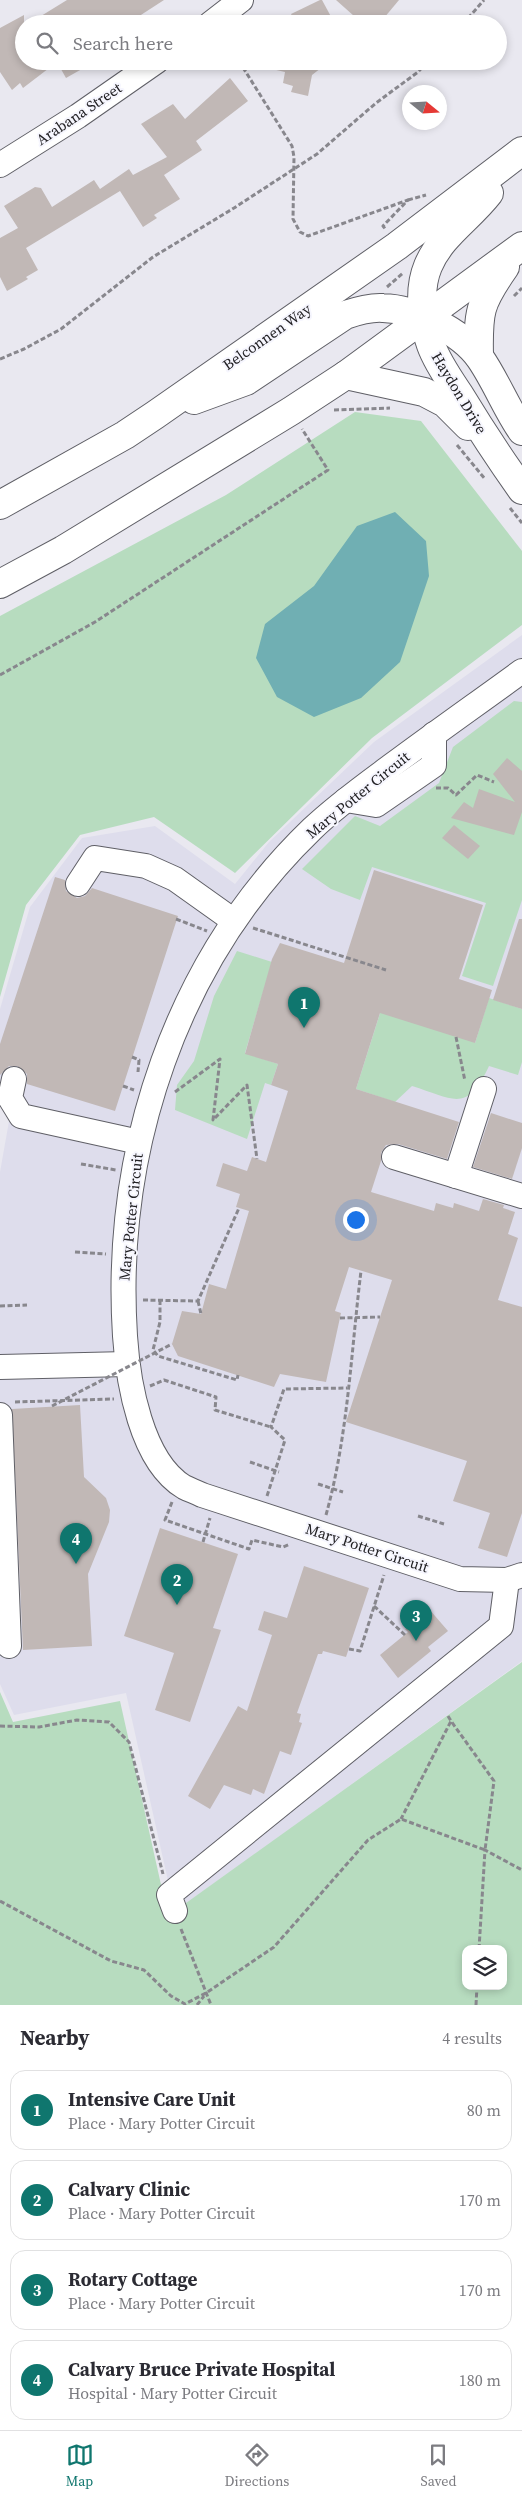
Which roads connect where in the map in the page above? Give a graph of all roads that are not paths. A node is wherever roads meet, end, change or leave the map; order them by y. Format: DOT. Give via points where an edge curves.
graph roads {
  1 [pos="241,0"];
  2 [pos="222,15"];
  3 [pos="144,70"];
  4 [pos="520,152"];
  5 [pos="0,165"];
  6 [pos="519,249"];
  7 [pos="426,318"];
  8 [pos="479,356"];
  9 [pos="346,375"];
  10 [pos="155,415"];
  11 [pos="522,431"];
  12 [pos="499,458"];
  13 [pos="516,499"];
  14 [pos="0,505"];
  15 [pos="0,584"];
  16 [pos="522,671"];
  17 [pos="78,884"];
  18 [pos="234,921"];
  19 [pos="14,1080"];
  20 [pos="475,1086"];
  21 [pos="139,1142"];
  22 [pos="394,1157"];
  23 [pos="456,1176"];
  24 [pos="522,1196"];
  25 [pos="138,1361"];
  26 [pos="0,1367"];
  27 [pos="5,1409"];
  28 [pos="514,1577"];
  29 [pos="9,1646"];
  30 [pos="172,1903"];
  1 -- 2 [label="street"];
  3 -- 5 [label="street, Arabana Street"];
  4 -- 7 [label="main road" via="480,204 445,238 429,265 421,299"];
  4 -- 10 [label="main road, Belconnen Way" via="397,246"];
  6 -- 7 [label="main road"];
  6 -- 8 [label="main road" via="486,294 478,320"];
  7 -- 8 [label="main road, Haydon Drive" via="450,330"];
  7 -- 9 [label="main road"];
  7 -- 10 [label="main road" via="383,308 345,315 246,381"];
  7 -- 12 [label="main road, Haydon Drive" via="430,344 439,363"];
  8 -- 11 [label="main road, Haydon Drive"];
  9 -- 12 [label="main road" via="413,388 445,403"];
  9 -- 15 [label="main road" via="71,545"];
  10 -- 14 [label="main road, Belconnen Way"];
  12 -- 13 [label="main road, Haydon Drive"];
  16 -- 18 [label="street, Mary Potter Circuit" via="312,828 259,886"];
  17 -- 18 [label="street" via="94,858 146,866 175,879"];
  18 -- 21 [label="street, Mary Potter Circuit" via="184,1011 152,1094"];
  19 -- 21 [label="street" via="10,1098 21,1116"];
  20 -- 23 [label="street"];
  21 -- 25 [label="street, Mary Potter Circuit" via="124,1248 123,1296"];
  22 -- 23 [label="street"];
  23 -- 24 [label="street"];
  25 -- 26 [label="street"];
  25 -- 28 [label="street, Mary Potter Circuit" via="138,1417 155,1454 182,1486 460,1579"];
  27 -- 29 [label="street"];
  28 -- 30 [label="street" via="500,1626"];
}
